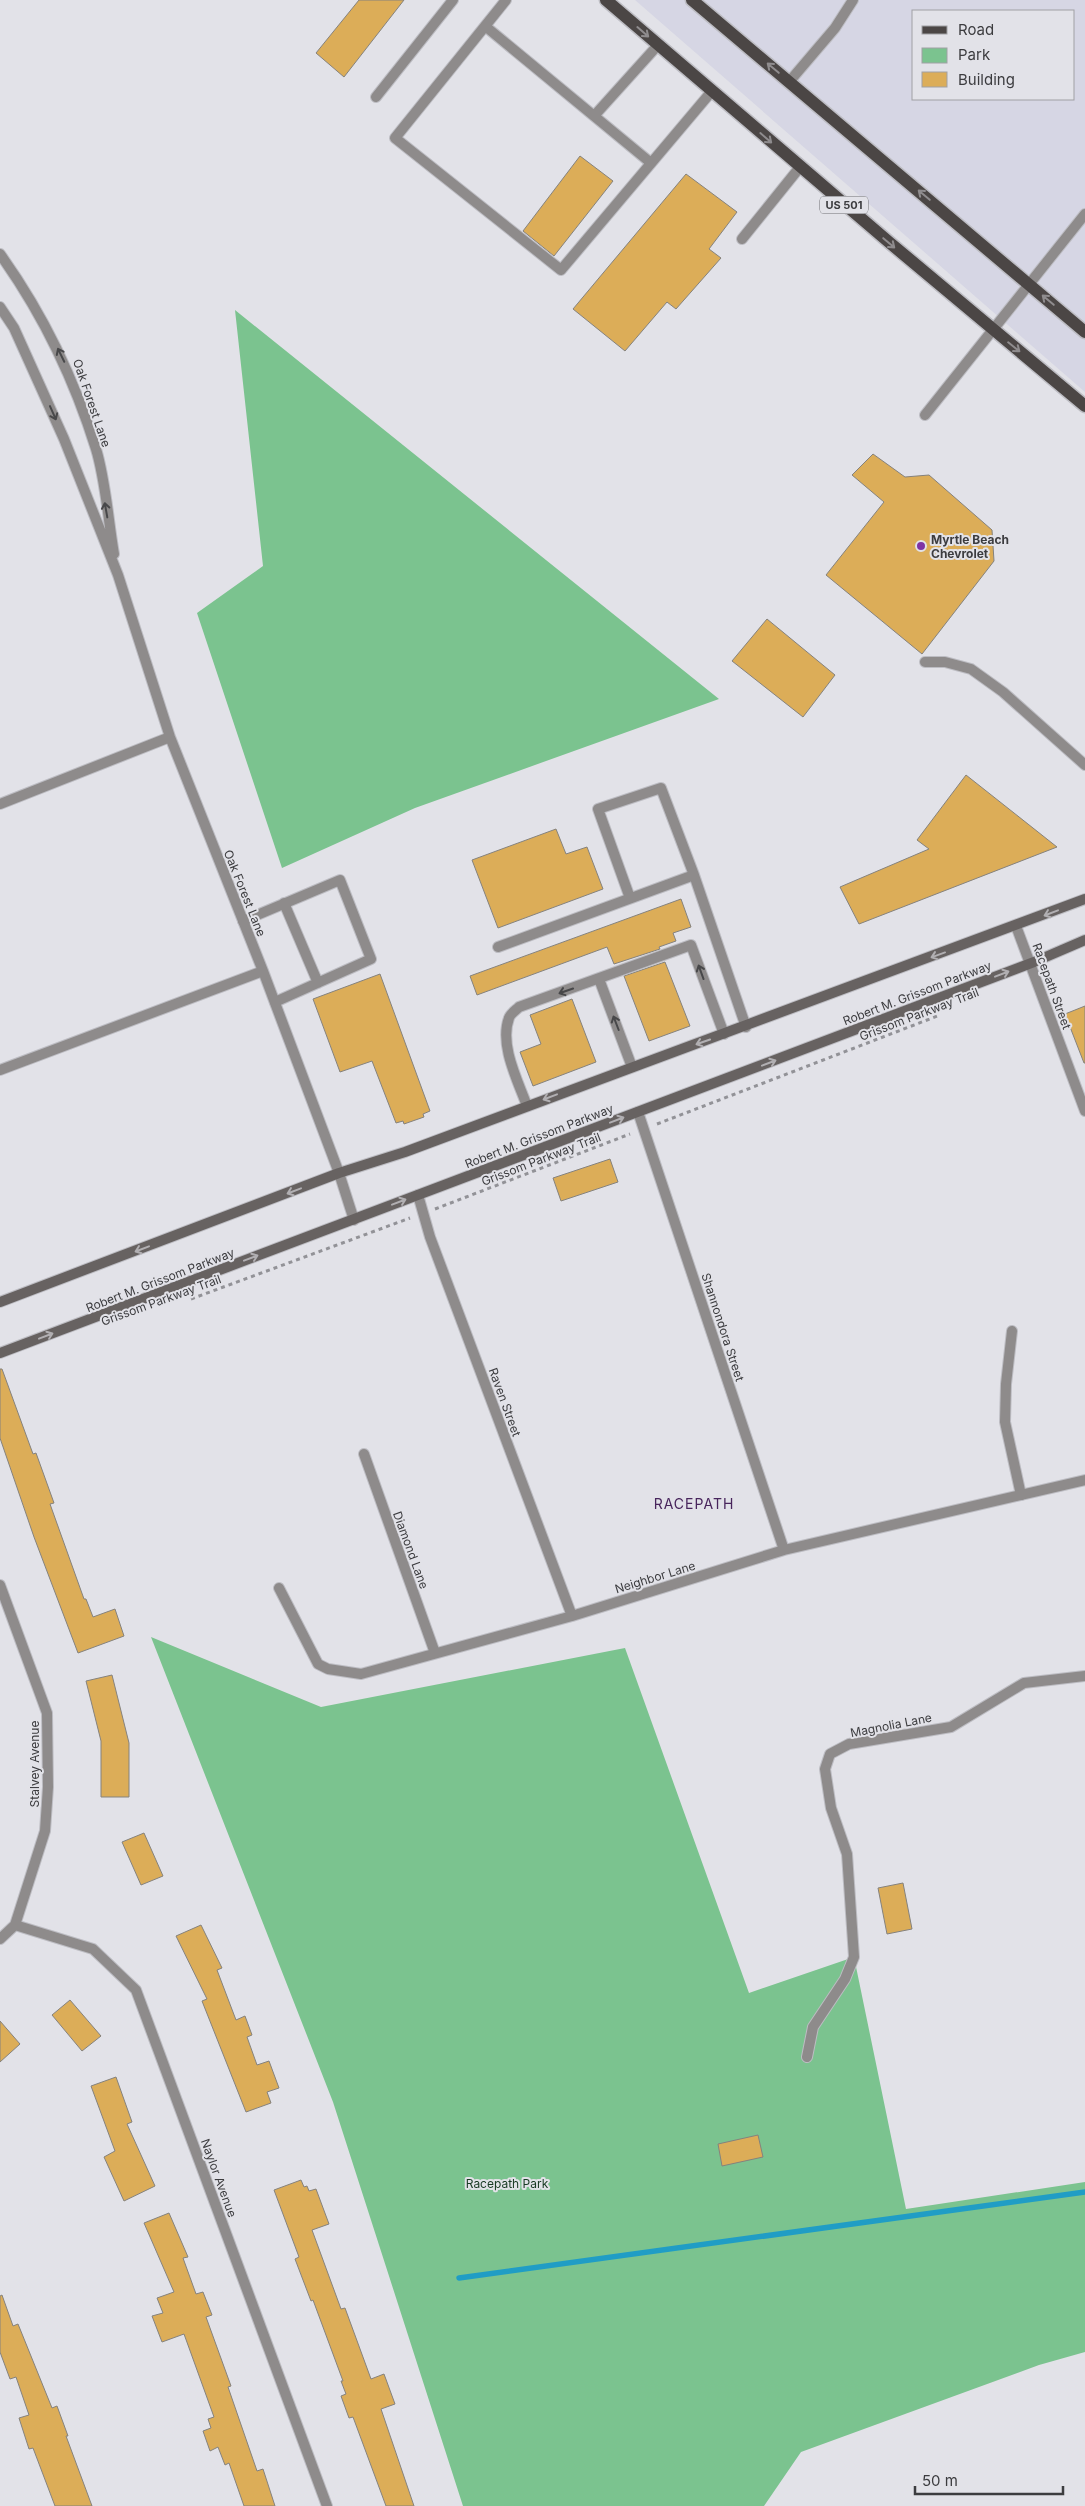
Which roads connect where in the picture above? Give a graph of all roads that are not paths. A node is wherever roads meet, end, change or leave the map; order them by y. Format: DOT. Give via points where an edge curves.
graph roads {
  1 [pos="453,0"];
  2 [pos="506,0"];
  3 [pos="606,0"];
  4 [pos="692,0"];
  5 [pos="853,0"];
  6 [pos="485,26"];
  7 [pos="658,45"];
  8 [pos="789,82"];
  9 [pos="712,91"];
  10 [pos="376,96"];
  11 [pos="594,116"];
  12 [pos="651,163"];
  13 [pos="800,167"];
  14 [pos="1085,214"];
  15 [pos="742,239"];
  16 [pos="0,254"];
  17 [pos="1029,284"];
  18 [pos="0,307"];
  19 [pos="991,329"];
  20 [pos="1085,332"];
  21 [pos="1085,406"];
  22 [pos="925,415"];
  23 [pos="118,575"];
  24 [pos="925,662"];
  25 [pos="170,737"];
  26 [pos="1085,765"];
  27 [pos="0,804"];
  28 [pos="694,875"];
  29 [pos="630,898"];
  30 [pos="1085,899"];
  31 [pos="284,903"];
  32 [pos="243,921"];
  33 [pos="1016,926"];
  34 [pos="1085,940"];
  35 [pos="498,947"];
  36 [pos="1030,964"];
  37 [pos="263,970"];
  38 [pos="599,979"];
  39 [pos="318,983"];
  40 [pos="275,1002"];
  41 [pos="746,1027"];
  42 [pos="724,1034"];
  43 [pos="632,1067"];
  44 [pos="0,1070"];
  45 [pos="527,1106"];
  46 [pos="1085,1111"];
  47 [pos="638,1112"];
  48 [pos="339,1173"];
  49 [pos="418,1196"];
  50 [pos="354,1220"];
  51 [pos="0,1302"];
  52 [pos="1012,1331"];
  53 [pos="0,1354"];
  54 [pos="364,1454"];
  55 [pos="1085,1480"];
  56 [pos="1021,1495"];
  57 [pos="784,1550"];
  58 [pos="0,1585"];
  59 [pos="279,1588"];
  60 [pos="572,1616"];
  61 [pos="435,1654"];
  62 [pos="1085,1676"];
  63 [pos="15,1925"];
  64 [pos="0,1939"];
  65 [pos="807,2057"];
  66 [pos="327,2506"];
  1 -- 10 [label="street"];
  2 -- 6 [label="street"];
  3 -- 7 [label="main road, US 501, one-way"];
  8 -- 4 [label="main road, one-way"];
  5 -- 8 [label="street" via="835,28"];
  6 -- 11 [label="street"];
  6 -- 12 [label="street" via="395,138 561,270"];
  7 -- 9 [label="main road, US 501"];
  7 -- 11 [label="street"];
  17 -- 8 [label="main road, one-way"];
  9 -- 12 [label="street"];
  9 -- 13 [label="main road, US 501, one-way"];
  11 -- 12 [label="street"];
  13 -- 15 [label="street"];
  13 -- 19 [label="main road, US 501, one-way"];
  14 -- 17 [label="street"];
  23 -- 16 [label="street, Oak Forest Lane, one-way" via="96,450 62,357 26,290"];
  17 -- 19 [label="street"];
  20 -- 17 [label="main road, one-way"];
  18 -- 23 [label="street, Oak Forest Lane, one-way" via="14,328 64,439"];
  19 -- 21 [label="main road, US 501, one-way"];
  19 -- 22 [label="street"];
  23 -- 25 [label="street, Oak Forest Lane"];
  24 -- 26 [label="street" via="944,662 971,669 1003,692"];
  25 -- 27 [label="street"];
  25 -- 32 [label="street, Oak Forest Lane"];
  28 -- 29 [label="street"];
  28 -- 29 [label="street" via="661,788 598,810"];
  28 -- 41 [label="street"];
  29 -- 35 [label="street"];
  30 -- 33 [label="main road, one-way"];
  31 -- 32 [label="street"];
  31 -- 39 [label="street"];
  31 -- 39 [label="street" via="340,880 371,959"];
  32 -- 37 [label="street, Oak Forest Lane"];
  33 -- 36 [label="street, Racepath Street"];
  33 -- 41 [label="main road, one-way"];
  34 -- 36 [label="main road, Robert M. Grissom Parkway"];
  36 -- 46 [label="street, Racepath Street"];
  47 -- 36 [label="main road, Robert M. Grissom Parkway, one-way"];
  37 -- 40 [label="street, Oak Forest Lane"];
  37 -- 44 [label="street"];
  42 -- 38 [label="street, one-way" via="691,945"];
  43 -- 38 [label="street, one-way"];
  38 -- 45 [label="street, one-way" via="519,1007 509,1016 506,1031 509,1055"];
  39 -- 40 [label="street"];
  40 -- 48 [label="street, Oak Forest Lane"];
  41 -- 42 [label="main road"];
  42 -- 43 [label="main road, one-way"];
  43 -- 45 [label="main road, one-way"];
  45 -- 48 [label="main road"];
  49 -- 47 [label="main road, Robert M. Grissom Parkway, one-way"];
  47 -- 57 [label="street, Shannondora Street"];
  48 -- 50 [label="street, Oak Forest Lane"];
  48 -- 51 [label="main road, one-way"];
  50 -- 49 [label="main road, Robert M. Grissom Parkway, one-way"];
  49 -- 60 [label="street, Raven Street"];
  53 -- 50 [label="main road, Robert M. Grissom Parkway, one-way"];
  52 -- 56 [label="street" via="1005,1422"];
  54 -- 61 [label="street, Diamond Lane"];
  55 -- 56 [label="street, Neighbor Lane"];
  56 -- 57 [label="street, Neighbor Lane"];
  57 -- 60 [label="street, Neighbor Lane"];
  58 -- 63 [label="street, Stalvey Avenue" via="47,1713 45,1831"];
  59 -- 61 [label="street, Neighbor Lane" via="318,1664 328,1670 361,1674"];
  60 -- 61 [label="street, Neighbor Lane"];
  62 -- 65 [label="street, Magnolia Lane" via="1024,1684 950,1726 849,1744 830,1754 825,1769 831,1808 847,1854 854,1957 844,1980 813,2027"];
  63 -- 64 [label="street, Stalvey Avenue"];
  63 -- 66 [label="street, Naylor Avenue" via="93,1950 136,1990"];
}
